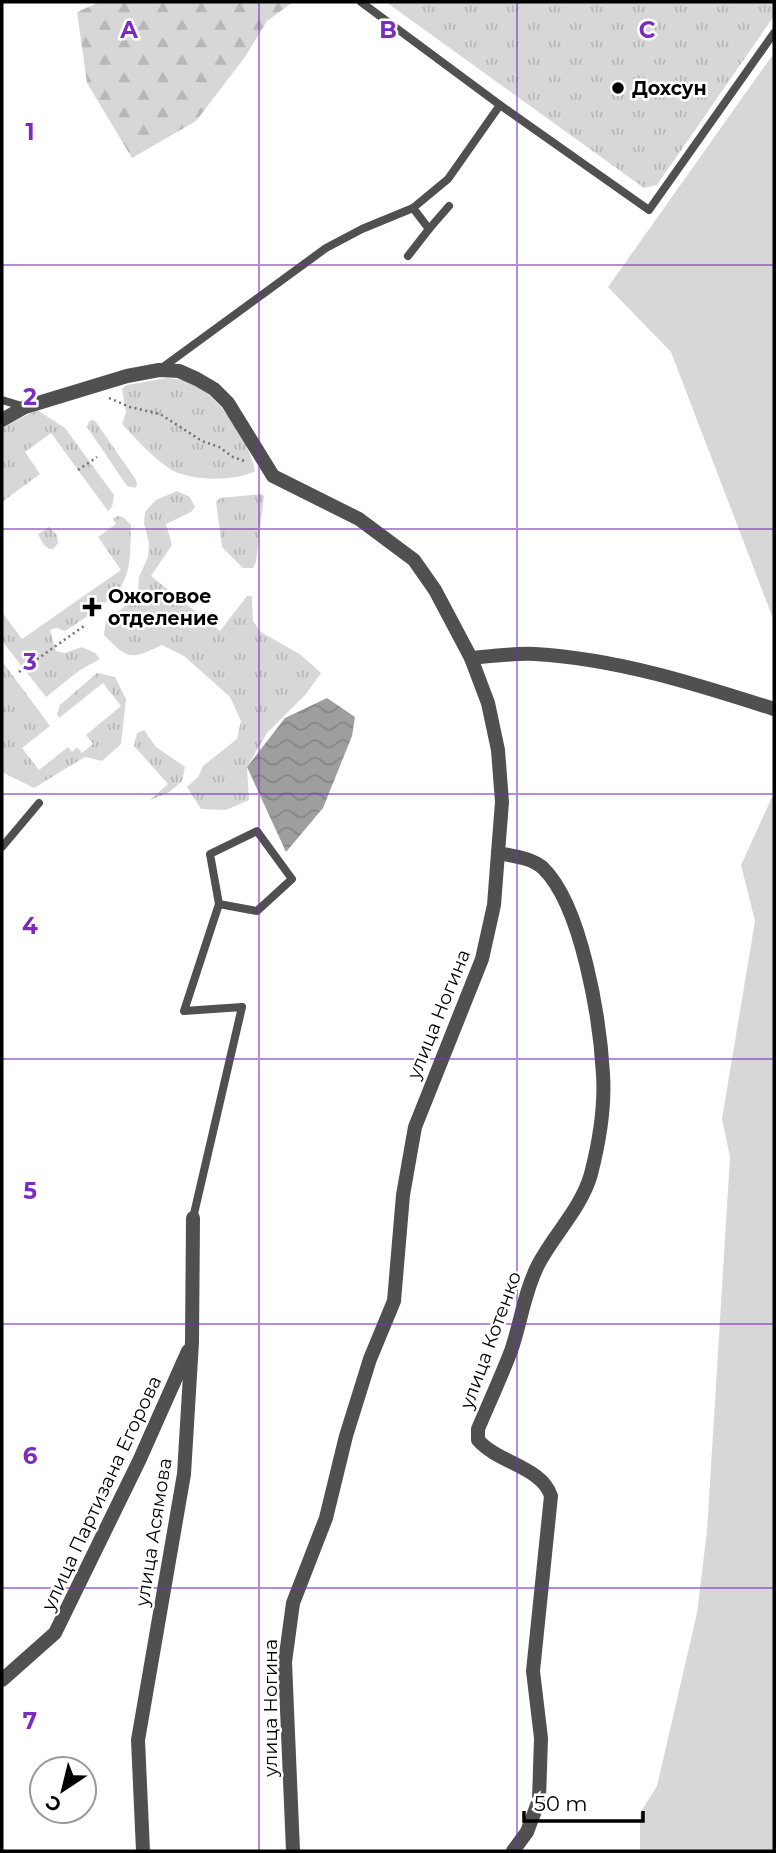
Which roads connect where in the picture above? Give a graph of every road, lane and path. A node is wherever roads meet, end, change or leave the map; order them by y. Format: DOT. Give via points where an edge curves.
graph roads {
  1 [pos="361,2"];
  2 [pos="774,33"];
  3 [pos="500,105"];
  4 [pos="449,206"];
  5 [pos="414,208"];
  6 [pos="429,229"];
  7 [pos="408,256"];
  8 [pos="159,370"];
  9 [pos="88,388"];
  10 [pos="2,400"];
  11 [pos="25,407"];
  12 [pos="2,420"];
  13 [pos="97,457"];
  14 [pos="268,467"];
  15 [pos="78,470"];
  16 [pos="84,626"];
  17 [pos="471,658"];
  18 [pos="19,672"];
  19 [pos="774,709"];
  20 [pos="38,803"];
  21 [pos="2,847"];
  22 [pos="498,853"];
  23 [pos="219,904"];
  24 [pos="193,1218"];
  25 [pos="192,1342"];
  26 [pos="2,1680"];
  27 [pos="143,1851"];
  28 [pos="293,1851"];
  29 [pos="513,1851"];
  1 -- 3 [label="lane"];
  2 -- 3 [label="lane" via="649,211"];
  3 -- 5 [label="lane" via="448,179"];
  4 -- 6 [label="lane"];
  5 -- 6 [label="lane"];
  5 -- 8 [label="lane" via="326,248"];
  6 -- 7 [label="lane"];
  8 -- 9 [label="street, улица Ногина"];
  8 -- 14 [label="street, улица Ногина" via="179,372 214,389 228,403"];
  9 -- 11 [label="street, улица Ногина"];
  9 -- 14 [label="path" via="130,407 160,414 233,457"];
  10 -- 11 [label="lane"];
  11 -- 12 [label="street, улица Ногина"];
  13 -- 15 [label="path"];
  14 -- 17 [label="street, улица Ногина" via="273,477 359,519 414,560"];
  16 -- 18 [label="path"];
  17 -- 19 [label="street" via="534,654 603,662 677,678"];
  17 -- 22 [label="street, улица Ногина" via="488,703 498,750 502,802"];
  20 -- 21 [label="lane"];
  22 -- 28 [label="street, улица Ногина" via="494,905 482,958 415,1127 403,1195 394,1301 370,1359 326,1518 293,1603 285,1662"];
  22 -- 29 [label="street, улица Котенко" via="541,866 568,906 581,938 603,1075 590,1175 525,1293 511,1349 478,1429 478,1440 488,1451 540,1477 551,1496 533,1671 541,1738 539,1800 527,1832"];
  23 -- 23 [label="lane" via="209,854 257,831 292,879 257,911"];
  23 -- 24 [label="lane" via="184,1011 242,1007"];
  24 -- 25 [label="street, улица Асямова"];
  25 -- 26 [label="street, улица Партизана Егорова" via="55,1633"];
  25 -- 27 [label="street, улица Асямова" via="184,1474 138,1740"];
}
